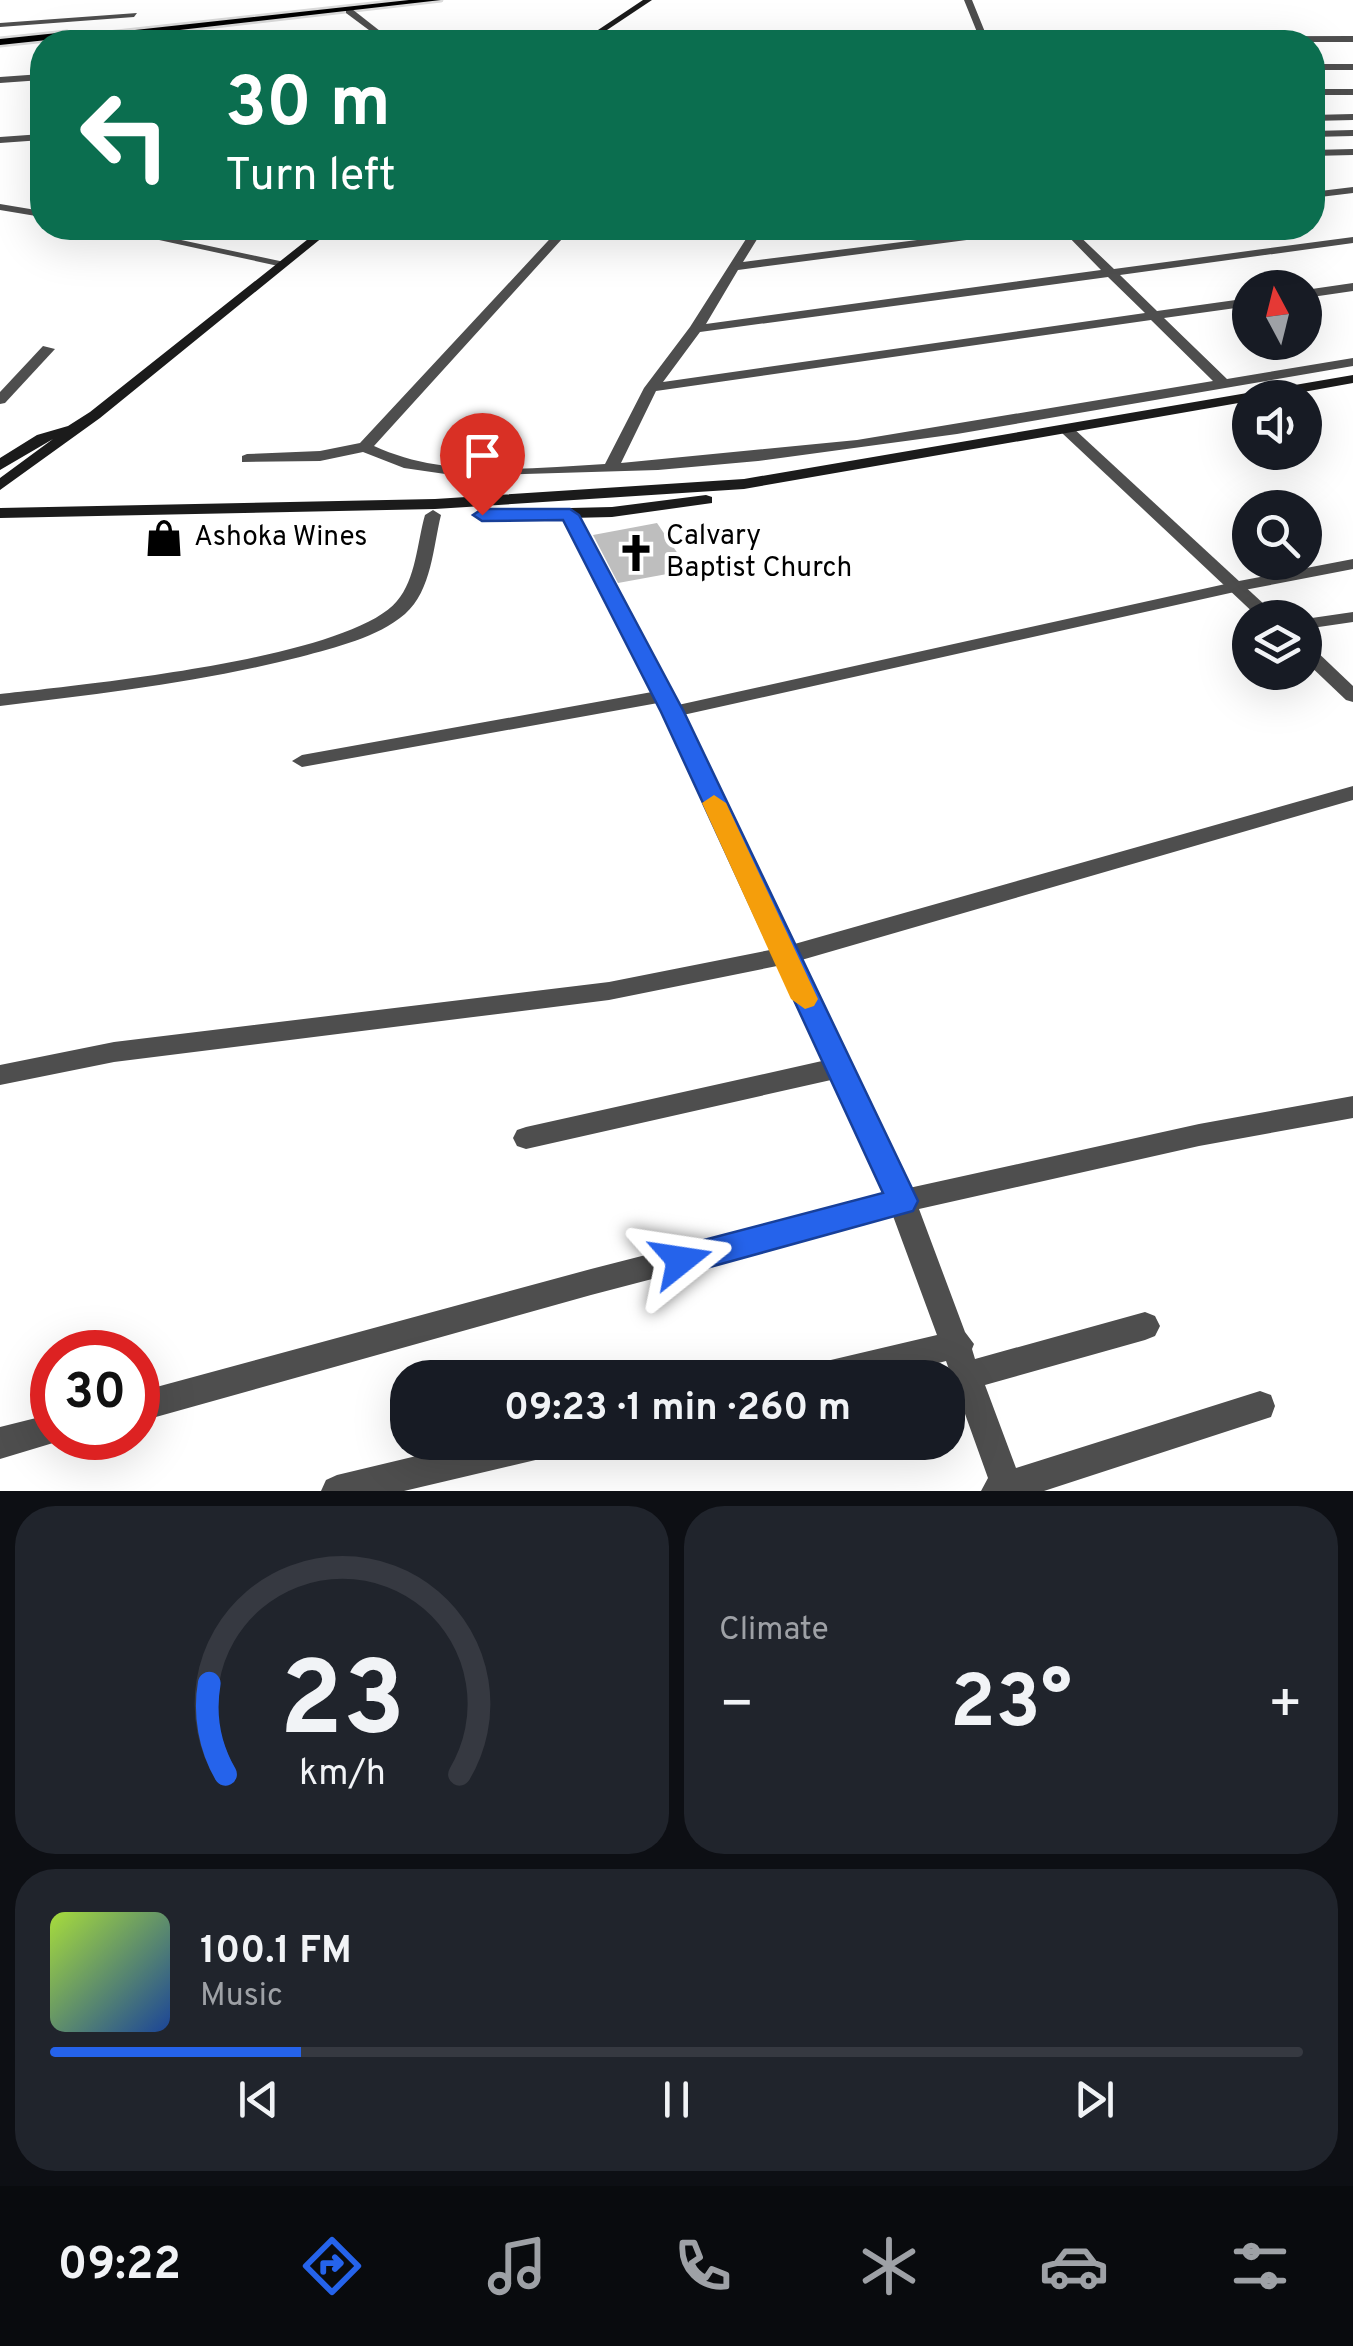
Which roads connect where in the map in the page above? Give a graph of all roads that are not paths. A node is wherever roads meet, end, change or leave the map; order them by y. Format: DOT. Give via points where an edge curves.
graph roads {
  1 [pos="140,0"];
  2 [pos="334,0"];
  3 [pos="365,0"];
  4 [pos="406,0"];
  5 [pos="436,0"];
  6 [pos="648,0"];
  7 [pos="968,0"];
  8 [pos="349,11"];
  9 [pos="0,25"];
  10 [pos="137,25"];
  11 [pos="175,25"];
  12 [pos="103,30"];
  13 [pos="112,30"];
  14 [pos="374,30"];
  15 [pos="602,30"];
  16 [pos="980,30"];
  17 [pos="1325,39"];
  18 [pos="1353,39"];
  19 [pos="30,41"];
  20 [pos="30,44"];
  21 [pos="0,45"];
  22 [pos="1325,67"];
  23 [pos="1353,67"];
  24 [pos="30,78"];
  25 [pos="0,80"];
  26 [pos="1325,92"];
  27 [pos="1353,92"];
  28 [pos="1325,118"];
  29 [pos="1353,118"];
  30 [pos="1353,133"];
  31 [pos="1325,134"];
  32 [pos="30,138"];
  33 [pos="0,140"];
  34 [pos="1353,152"];
  35 [pos="1325,153"];
  36 [pos="1353,190"];
  37 [pos="1325,193"];
  38 [pos="0,207"];
  39 [pos="30,212"];
  40 [pos="171,240"];
  41 [pos="312,240"];
  42 [pos="555,240"];
  43 [pos="751,240"];
  44 [pos="945,240"];
  45 [pos="1077,240"];
  46 [pos="1353,240"];
  47 [pos="283,262"];
  48 [pos="735,268"];
  49 [pos="1108,273"];
  50 [pos="1353,287"];
  51 [pos="1322,292"];
  52 [pos="1232,305"];
  53 [pos="1150,316"];
  54 [pos="696,329"];
  55 [pos="48,349"];
  56 [pos="1353,362"];
  57 [pos="0,374"];
  58 [pos="24,374"];
  59 [pos="1353,379"];
  60 [pos="1222,382"];
  61 [pos="651,388"];
  62 [pos="1353,390"];
  63 [pos="1322,395"];
  64 [pos="0,400"];
  65 [pos="1232,410"];
  66 [pos="73,429"];
  67 [pos="1073,435"];
  68 [pos="365,447"];
  69 [pos="246,459"];
  70 [pos="0,465"];
  71 [pos="610,469"];
  72 [pos="0,485"];
  73 [pos="0,513"];
  74 [pos="570,515"];
  75 [pos="433,516"];
  76 [pos="0,526"];
  77 [pos="1353,564"];
  78 [pos="1239,586"];
  79 [pos="1253,600"];
  80 [pos="1353,617"];
  81 [pos="1322,622"];
  82 [pos="1322,667"];
  83 [pos="1353,696"];
  84 [pos="0,700"];
  85 [pos="668,704"];
  86 [pos="302,761"];
  87 [pos="1353,793"];
  88 [pos="784,956"];
  89 [pos="838,1068"];
  90 [pos="0,1075"];
  91 [pos="1353,1107"];
  92 [pos="526,1138"];
  93 [pos="902,1201"];
  94 [pos="1145,1326"];
  95 [pos="958,1344"];
  96 [pos="892,1360"];
  97 [pos="970,1375"];
  98 [pos="160,1401"];
  99 [pos="1260,1406"];
  100 [pos="30,1436"];
  101 [pos="0,1443"];
  102 [pos="468,1460"];
  103 [pos="1004,1490"];
  104 [pos="336,1491"];
  1 -- 10 [label="street"];
  2 -- 10 [label="main road"];
  3 -- 11 [label="main road"];
  4 -- 11 [label="main road"];
  5 -- 8 [label="main road"];
  6 -- 15 [label="main road"];
  7 -- 16 [label="street"];
  8 -- 10 [label="main road"];
  8 -- 14 [label="street"];
  9 -- 10 [label="street"];
  10 -- 11 [label="main road"];
  10 -- 12 [label="main road"];
  10 -- 13 [label="main road"];
  17 -- 18 [label="street"];
  19 -- 21 [label="main road"];
  20 -- 21 [label="main road"];
  22 -- 23 [label="street"];
  24 -- 25 [label="street"];
  26 -- 27 [label="street"];
  28 -- 29 [label="street"];
  30 -- 31 [label="street"];
  32 -- 33 [label="street"];
  34 -- 35 [label="street"];
  36 -- 37 [label="street"];
  38 -- 39 [label="street"];
  40 -- 47 [label="street"];
  41 -- 47 [label="main road"];
  42 -- 68 [label="street"];
  43 -- 48 [label="street"];
  44 -- 48 [label="street"];
  45 -- 49 [label="street"];
  46 -- 49 [label="street"];
  47 -- 66 [label="main road"];
  48 -- 54 [label="street"];
  49 -- 53 [label="street"];
  49 -- 54 [label="street"];
  50 -- 51 [label="street"];
  52 -- 53 [label="street"];
  53 -- 60 [label="street"];
  53 -- 61 [label="street"];
  54 -- 61 [label="street"];
  55 -- 58 [label="street"];
  56 -- 60 [label="street"];
  57 -- 58 [label="street"];
  58 -- 64 [label="street"];
  59 -- 67 [label="main road"];
  60 -- 71 [label="street" via="744,459"];
  61 -- 71 [label="street"];
  62 -- 63 [label="main road"];
  65 -- 67 [label="main road"];
  66 -- 70 [label="main road" via="42,438"];
  66 -- 72 [label="main road"];
  67 -- 73 [label="main road" via="656,492 416,505"];
  67 -- 74 [label="main road" via="795,488"];
  67 -- 78 [label="street"];
  68 -- 69 [label="street"];
  68 -- 71 [label="street" via="417,466"];
  74 -- 75 [label="main road"];
  74 -- 85 [label="street"];
  75 -- 76 [label="main road"];
  75 -- 84 [label="street" via="403,606 363,632 161,678"];
  77 -- 78 [label="street"];
  78 -- 79 [label="street"];
  78 -- 85 [label="street"];
  80 -- 81 [label="street"];
  82 -- 83 [label="street"];
  85 -- 86 [label="street"];
  85 -- 88 [label="street"];
  87 -- 88 [label="street"];
  88 -- 89 [label="street"];
  88 -- 90 [label="street" via="609,991 114,1052"];
  89 -- 92 [label="street"];
  89 -- 93 [label="street"];
  91 -- 93 [label="street"];
  93 -- 95 [label="street"];
  93 -- 98 [label="street"];
  94 -- 97 [label="street"];
  95 -- 96 [label="street"];
  95 -- 97 [label="street"];
  97 -- 103 [label="street"];
  99 -- 103 [label="street"];
  100 -- 101 [label="street"];
  102 -- 104 [label="street"];
}
